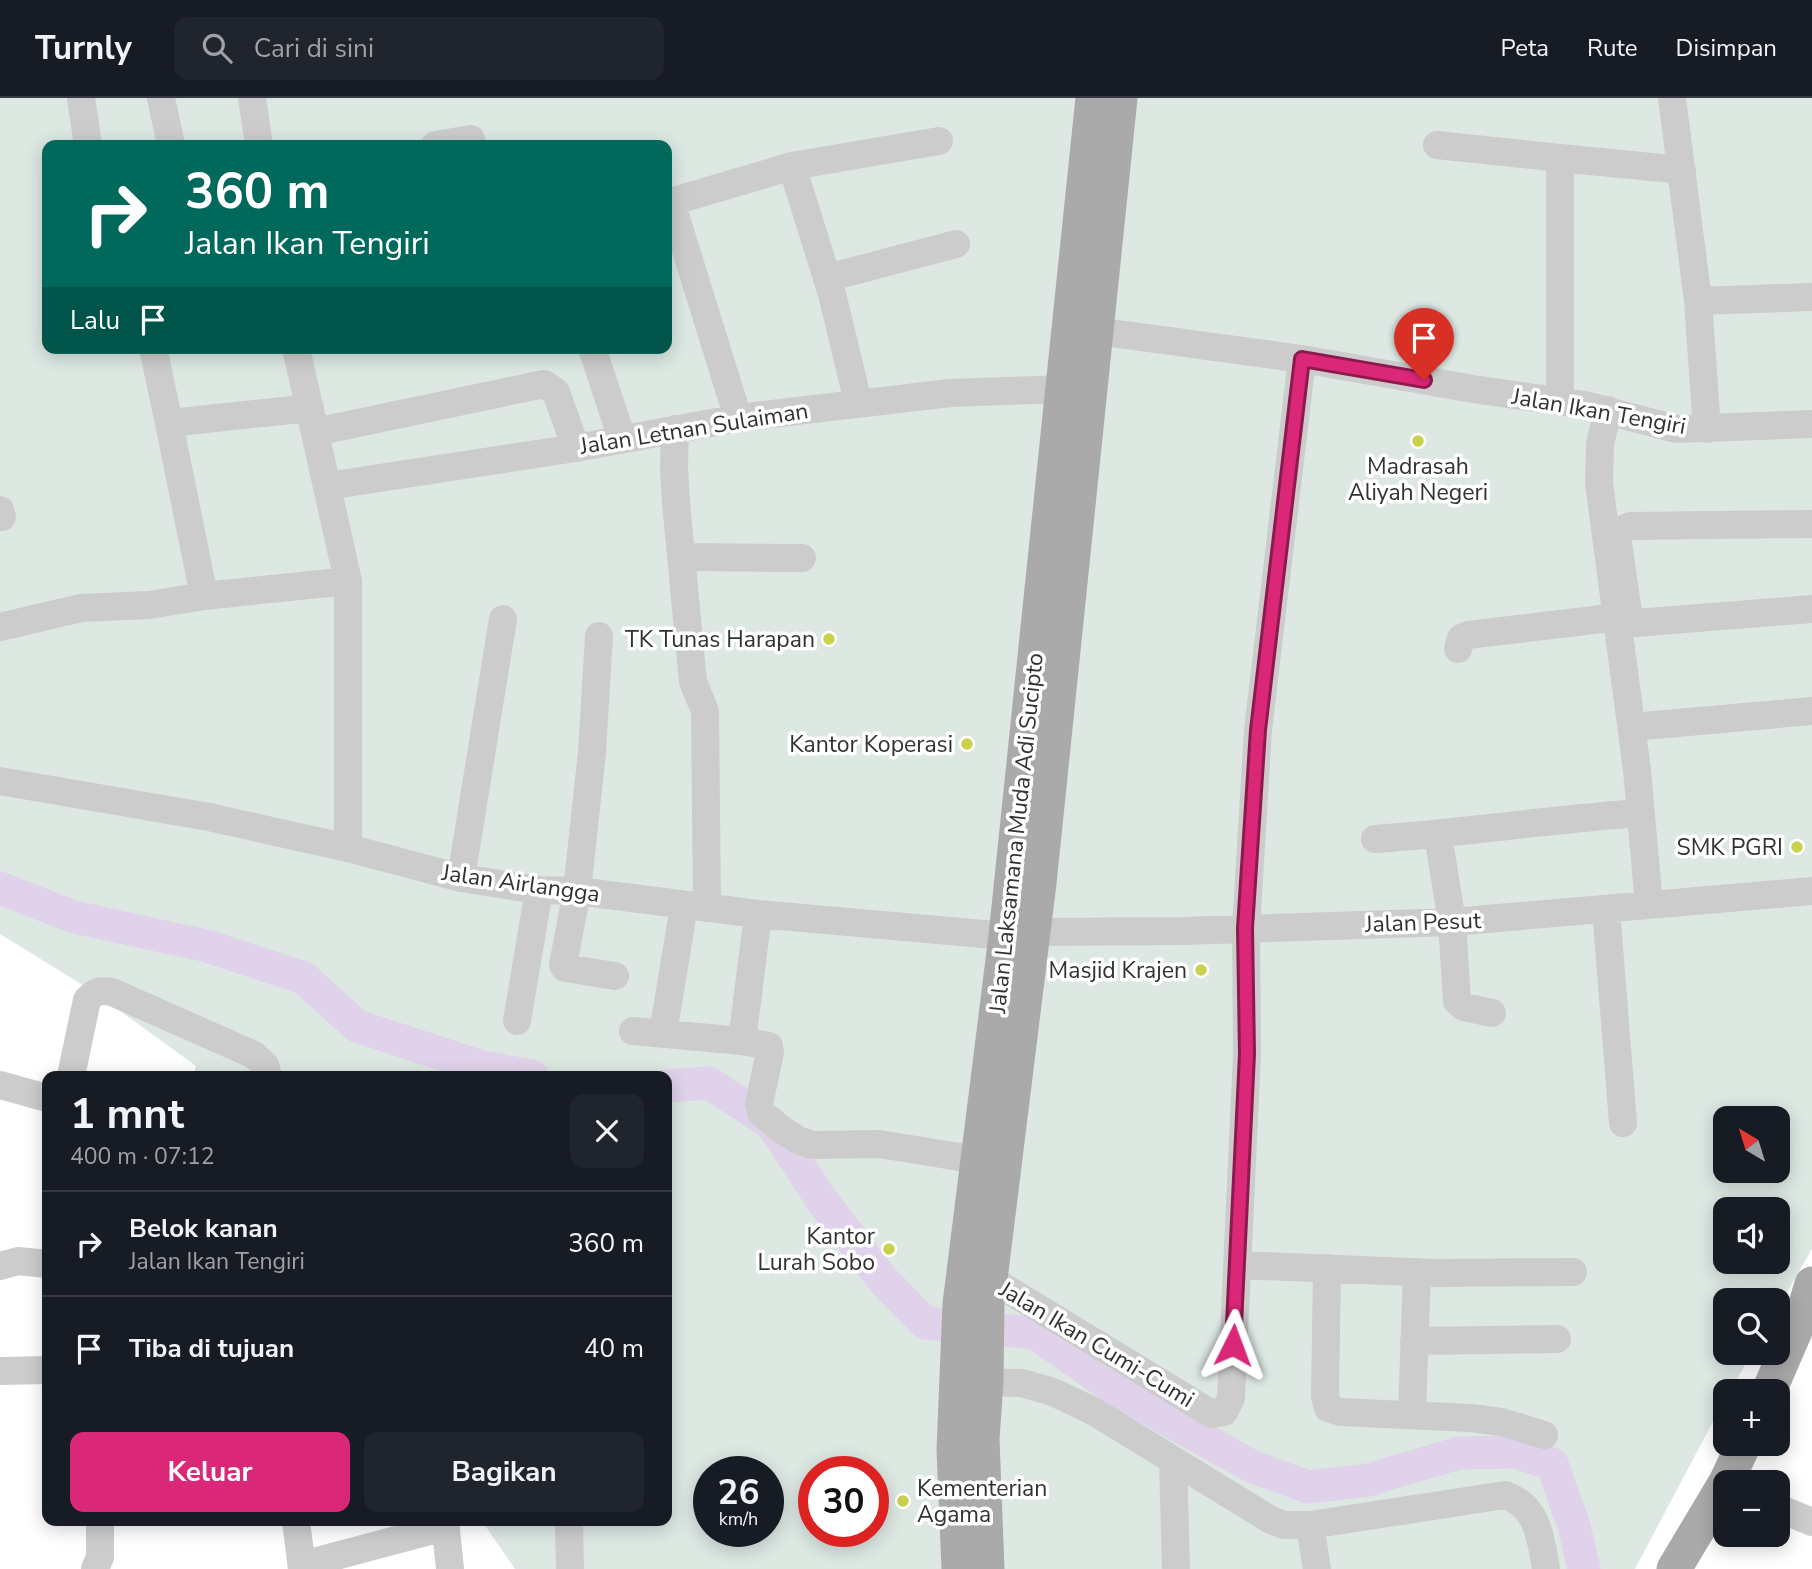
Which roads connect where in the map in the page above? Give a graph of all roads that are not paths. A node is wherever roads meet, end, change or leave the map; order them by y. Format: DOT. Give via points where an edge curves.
graph roads {
  1 [pos="80,98"];
  2 [pos="161,98"];
  3 [pos="252,98"];
  4 [pos="1093,98"];
  5 [pos="1120,98"];
  6 [pos="1672,98"];
  7 [pos="471,139"];
  8 [pos="87,140"];
  9 [pos="170,140"];
  10 [pos="258,140"];
  11 [pos="465,140"];
  12 [pos="939,141"];
  13 [pos="1437,145"];
  14 [pos="1560,158"];
  15 [pos="792,166"];
  16 [pos="1682,170"];
  17 [pos="672,202"];
  18 [pos="672,212"];
  19 [pos="956,244"];
  20 [pos="827,278"];
  21 [pos="1812,297"];
  22 [pos="1698,301"];
  23 [pos="1096,331"];
  24 [pos="154,354"];
  25 [pos="297,354"];
  26 [pos="594,354"];
  27 [pos="1302,359"];
  28 [pos="1063,389"];
  29 [pos="1560,401"];
  30 [pos="858,402"];
  31 [pos="1608,410"];
  32 [pos="738,418"];
  33 [pos="313,420"];
  34 [pos="169,423"];
  35 [pos="1812,424"];
  36 [pos="675,429"];
  37 [pos="1707,429"];
  38 [pos="622,439"];
  39 [pos="576,448"];
  40 [pos="327,486"];
  41 [pos="1812,524"];
  42 [pos="681,557"];
  43 [pos="802,558"];
  44 [pos="348,581"];
  45 [pos="204,596"];
  46 [pos="1812,609"];
  47 [pos="1618,617"];
  48 [pos="503,619"];
  49 [pos="0,627"];
  50 [pos="599,636"];
  51 [pos="1458,649"];
  52 [pos="1812,711"];
  53 [pos="1632,727"];
  54 [pos="0,781"];
  55 [pos="1641,813"];
  56 [pos="1438,835"];
  57 [pos="1375,839"];
  58 [pos="348,848"];
  59 [pos="461,878"];
  60 [pos="539,890"];
  61 [pos="577,891"];
  62 [pos="1812,891"];
  63 [pos="1649,905"];
  64 [pos="696,907"];
  65 [pos="1606,909"];
  66 [pos="758,914"];
  67 [pos="1452,922"];
  68 [pos="1245,928"];
  69 [pos="1020,934"];
  70 [pos="615,976"];
  71 [pos="1492,1013"];
  72 [pos="517,1021"];
  73 [pos="634,1031"];
  74 [pos="663,1034"];
  75 [pos="742,1041"];
  76 [pos="72,1071"];
  77 [pos="267,1071"];
  78 [pos="0,1085"];
  79 [pos="42,1097"];
  80 [pos="1623,1123"];
  81 [pos="978,1160"];
  82 [pos="42,1263"];
  83 [pos="1237,1265"];
  84 [pos="0,1266"];
  85 [pos="1327,1268"];
  86 [pos="1417,1272"];
  87 [pos="1573,1272"];
  88 [pos="1812,1284"];
  89 [pos="975,1287"];
  90 [pos="1557,1339"];
  91 [pos="1414,1341"];
  92 [pos="42,1370"];
  93 [pos="0,1371"];
  94 [pos="971,1376"];
  95 [pos="1774,1379"];
  96 [pos="1412,1415"];
  97 [pos="1544,1435"];
  98 [pos="1173,1461"];
  99 [pos="1713,1505"];
  100 [pos="1790,1513"];
  101 [pos="1812,1522"];
  102 [pos="1310,1525"];
  103 [pos="100,1526"];
  104 [pos="297,1526"];
  105 [pos="438,1526"];
  106 [pos="445,1526"];
  107 [pos="569,1526"];
  108 [pos="302,1567"];
  109 [pos="95,1569"];
  110 [pos="450,1569"];
  111 [pos="570,1569"];
  112 [pos="959,1569"];
  113 [pos="987,1569"];
  114 [pos="1176,1569"];
  115 [pos="1317,1569"];
  116 [pos="1546,1569"];
  117 [pos="1674,1569"];
  1 -- 8 [label="street"];
  2 -- 9 [label="street"];
  3 -- 10 [label="street"];
  4 -- 28 [label="main road, Jalan Laksamana Muda Adi Sucipto"];
  5 -- 23 [label="main road, Jalan Laksamana Muda Adi Sucipto"];
  6 -- 16 [label="street"];
  7 -- 11 [label="street"];
  12 -- 15 [label="street"];
  13 -- 14 [label="street"];
  14 -- 16 [label="street"];
  14 -- 29 [label="street"];
  15 -- 17 [label="street"];
  15 -- 20 [label="street"];
  16 -- 22 [label="street"];
  18 -- 32 [label="street"];
  19 -- 20 [label="street"];
  20 -- 30 [label="street"];
  21 -- 22 [label="street"];
  22 -- 37 [label="street"];
  23 -- 27 [label="street, Jalan Ikan Tengiri"];
  23 -- 69 [label="main road, Jalan Laksamana Muda Adi Sucipto"];
  24 -- 34 [label="street"];
  25 -- 33 [label="street"];
  26 -- 38 [label="street"];
  27 -- 29 [label="street, Jalan Ikan Tengiri"];
  27 -- 68 [label="street, Jalan Ikan Cumi-Cumi" via="1258,730"];
  28 -- 30 [label="street, Jalan Letnan Sulaiman"];
  28 -- 69 [label="main road, Jalan Laksamana Muda Adi Sucipto"];
  29 -- 31 [label="street, Jalan Ikan Tengiri"];
  30 -- 32 [label="street, Jalan Letnan Sulaiman"];
  31 -- 37 [label="street, Jalan Ikan Tengiri" via="1666,427"];
  31 -- 47 [label="street" via="1600,444 1599,483"];
  32 -- 36 [label="street, Jalan Letnan Sulaiman"];
  33 -- 34 [label="street"];
  33 -- 39 [label="street" via="544,384 556,392"];
  33 -- 40 [label="street"];
  34 -- 45 [label="street"];
  35 -- 37 [label="street, Jalan Ikan Tengiri"];
  36 -- 38 [label="street, Jalan Letnan Sulaiman"];
  36 -- 42 [label="street"];
  38 -- 39 [label="street, Jalan Letnan Sulaiman"];
  39 -- 40 [label="street, Jalan Letnan Sulaiman"];
  40 -- 44 [label="street"];
  41 -- 46 [label="street" via="1630,526 1617,537 1628,612 1634,623"];
  42 -- 43 [label="street"];
  42 -- 64 [label="street" via="693,682 705,711"];
  44 -- 45 [label="street"];
  44 -- 58 [label="street"];
  45 -- 49 [label="street" via="149,605 81,608"];
  47 -- 51 [label="street" via="1468,635"];
  47 -- 53 [label="street"];
  48 -- 59 [label="street"];
  50 -- 61 [label="street"];
  52 -- 53 [label="street"];
  53 -- 55 [label="street"];
  54 -- 58 [label="street, Jalan Airlangga" via="209,817"];
  55 -- 56 [label="street"];
  55 -- 63 [label="street"];
  56 -- 57 [label="street"];
  56 -- 67 [label="street"];
  58 -- 59 [label="street, Jalan Airlangga"];
  59 -- 60 [label="street, Jalan Airlangga"];
  60 -- 61 [label="street, Jalan Airlangga"];
  60 -- 72 [label="street"];
  61 -- 64 [label="street, Jalan Airlangga"];
  61 -- 70 [label="street" via="563,966"];
  62 -- 63 [label="street, Jalan Pesut"];
  63 -- 65 [label="street, Jalan Pesut"];
  64 -- 66 [label="street, Jalan Airlangga"];
  64 -- 74 [label="street"];
  65 -- 67 [label="street, Jalan Pesut"];
  65 -- 80 [label="street"];
  66 -- 69 [label="street, Jalan Airlangga"];
  66 -- 75 [label="street"];
  67 -- 68 [label="street, Jalan Pesut"];
  67 -- 71 [label="street" via="1457,1001"];
  68 -- 69 [label="street, Jalan Pesut"];
  68 -- 83 [label="street, Jalan Ikan Cumi-Cumi" via="1247,1054"];
  69 -- 81 [label="main road, Jalan Laksamana Muda Adi Sucipto"];
  69 -- 89 [label="main road, Jalan Laksamana Muda Adi Sucipto"];
  73 -- 74 [label="street"];
  74 -- 75 [label="street"];
  75 -- 81 [label="street" via="770,1048 759,1108 798,1140 830,1146 879,1144"];
  76 -- 77 [label="street" via="87,1000 101,990 254,1055"];
  78 -- 79 [label="street"];
  81 -- 89 [label="main road, Jalan Laksamana Muda Adi Sucipto"];
  82 -- 84 [label="street" via="18,1261"];
  83 -- 85 [label="street"];
  83 -- 89 [label="street, Jalan Ikan Cumi-Cumi" via="1231,1398 1224,1412 1212,1414"];
  85 -- 86 [label="street"];
  85 -- 96 [label="street" via="1326,1405 1340,1412"];
  86 -- 87 [label="street"];
  86 -- 91 [label="street"];
  88 -- 95 [label="main road"];
  89 -- 94 [label="main road, Jalan Laksamana Muda Adi Sucipto"];
  90 -- 91 [label="street"];
  91 -- 96 [label="street"];
  92 -- 93 [label="street"];
  94 -- 98 [label="street" via="1053,1392"];
  94 -- 112 [label="main road, Jalan Laksamana Muda Adi Sucipto" via="954,1450"];
  94 -- 113 [label="main road, Jalan Laksamana Muda Adi Sucipto" via="982,1439"];
  96 -- 97 [label="street" via="1502,1422"];
  98 -- 102 [label="street" via="1271,1520"];
  98 -- 114 [label="street"];
  99 -- 117 [label="main road"];
  100 -- 101 [label="street"];
  102 -- 115 [label="street"];
  102 -- 116 [label="street" via="1505,1495 1534,1519"];
  103 -- 109 [label="street" via="100,1557"];
  104 -- 108 [label="street"];
  105 -- 108 [label="street"];
  106 -- 110 [label="street"];
  107 -- 111 [label="street"];
}
